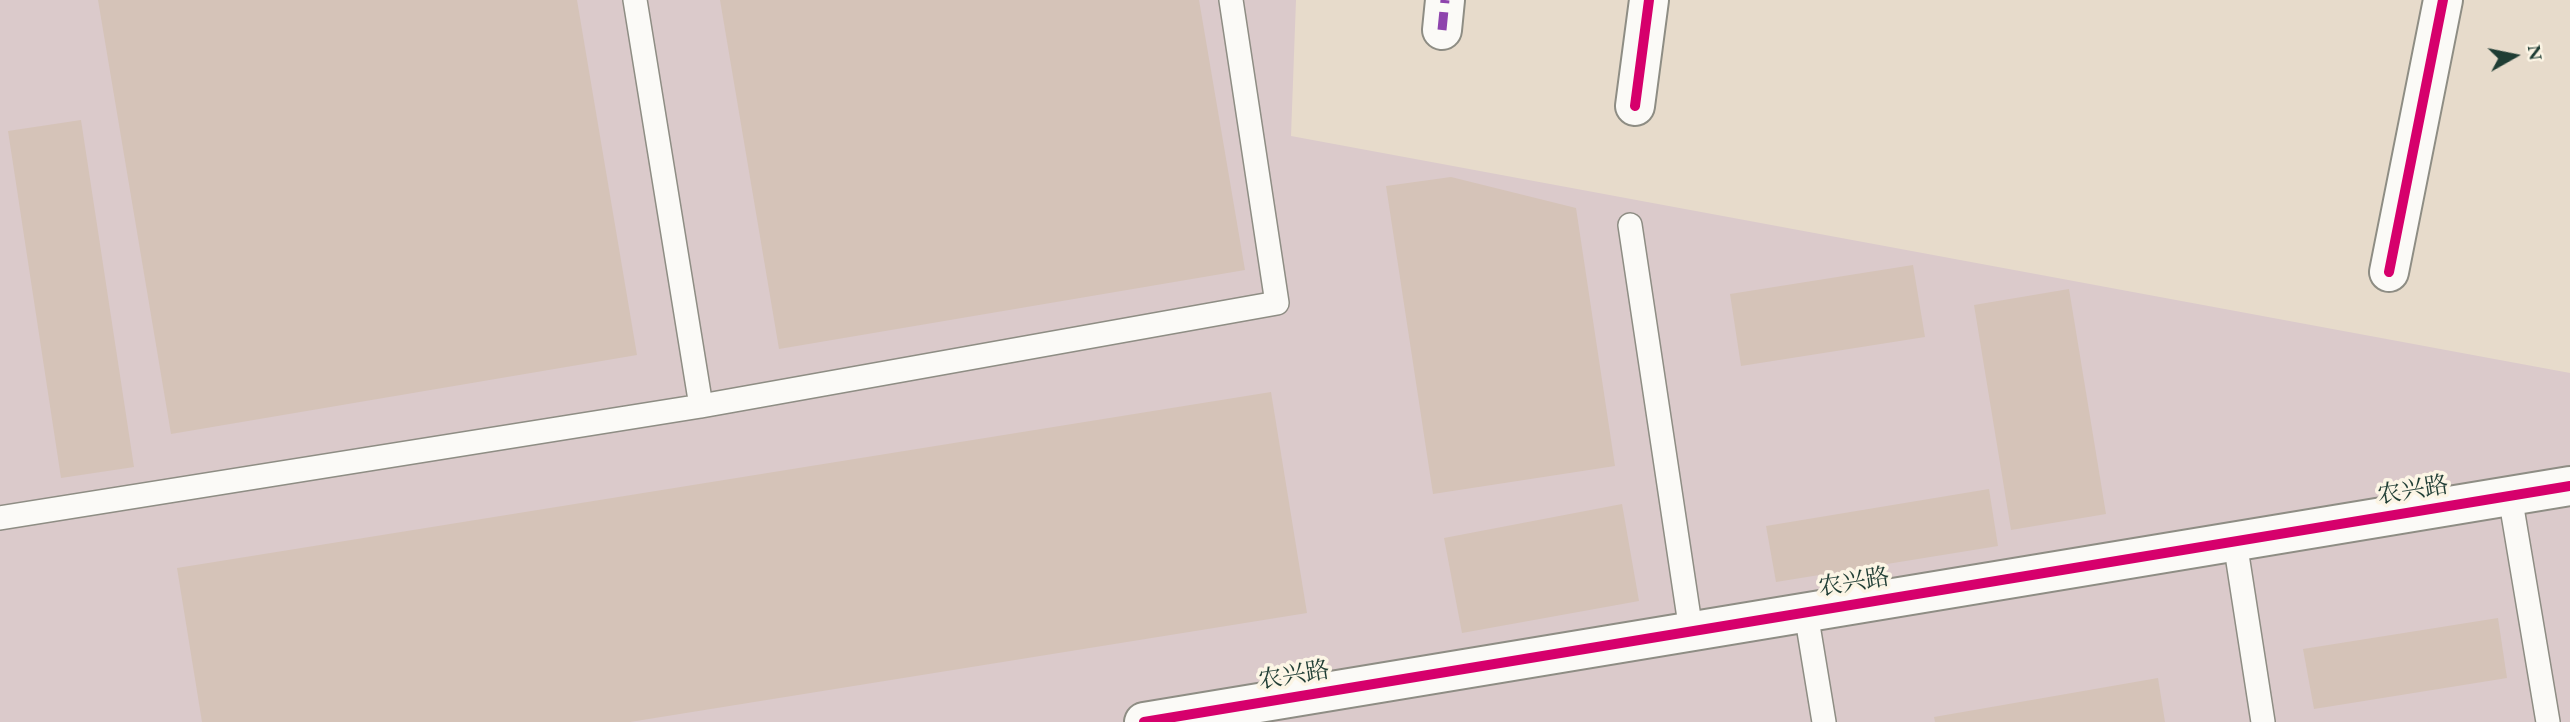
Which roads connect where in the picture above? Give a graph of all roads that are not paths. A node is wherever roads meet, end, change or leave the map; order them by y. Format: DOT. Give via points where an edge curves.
graph roads {
  1 [pos="635,0"];
  2 [pos="1231,0"];
  3 [pos="1649,0"];
  4 [pos="2444,0"];
  5 [pos="1635,106"];
  6 [pos="1630,225"];
  7 [pos="2389,272"];
  8 [pos="701,406"];
  9 [pos="2570,486"];
  10 [pos="2510,496"];
  11 [pos="0,518"];
  12 [pos="2235,542"];
  13 [pos="1806,613"];
  14 [pos="1691,631"];
  15 [pos="1144,722"];
  16 [pos="1824,722"];
  17 [pos="2263,722"];
  18 [pos="2548,722"];
  1 -- 8 [label="lane"];
  2 -- 8 [label="lane" via="1277,303"];
  3 -- 5 [label="street"];
  4 -- 7 [label="street"];
  6 -- 14 [label="lane"];
  8 -- 11 [label="lane"];
  9 -- 10 [label="street, 农兴路"];
  10 -- 12 [label="street, 农兴路"];
  10 -- 18 [label="lane"];
  12 -- 13 [label="street, 农兴路"];
  12 -- 17 [label="lane"];
  13 -- 14 [label="street, 农兴路"];
  13 -- 16 [label="lane"];
  14 -- 15 [label="street, 农兴路"];
}
